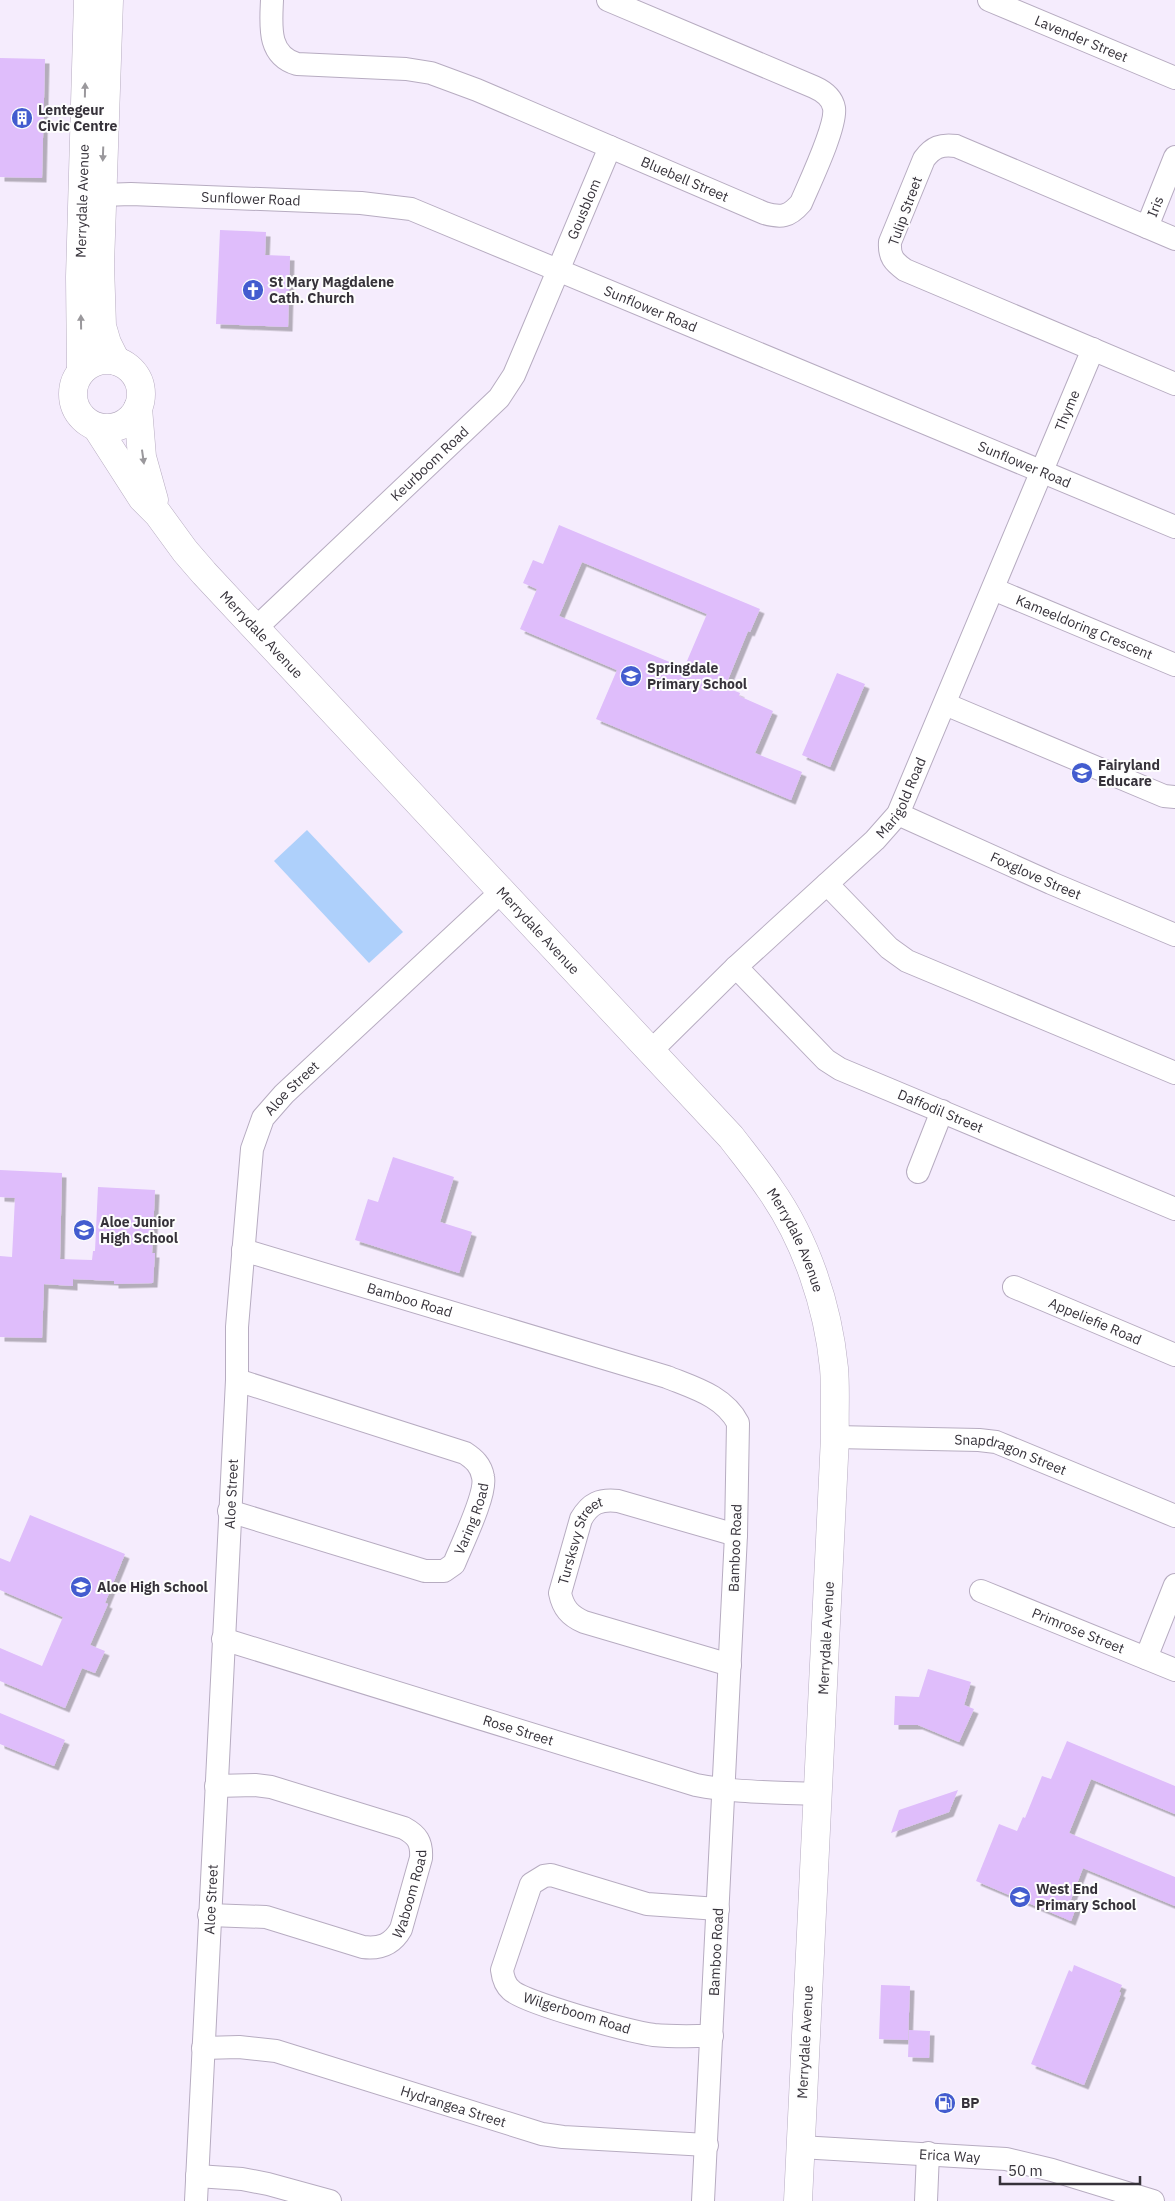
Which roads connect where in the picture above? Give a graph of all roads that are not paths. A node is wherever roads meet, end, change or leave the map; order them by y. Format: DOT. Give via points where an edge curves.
graph roads {
  1 [pos="88,0"];
  2 [pos="109,0"];
  3 [pos="272,0"];
  4 [pos="608,0"];
  5 [pos="989,0"];
  6 [pos="1175,78"];
  7 [pos="610,147"];
  8 [pos="1175,157"];
  9 [pos="102,195"];
  10 [pos="1147,227"];
  11 [pos="1175,239"];
  12 [pos="558,269"];
  13 [pos="1093,349"];
  14 [pos="116,361"];
  15 [pos="81,371"];
  16 [pos="1175,384"];
  17 [pos="138,408"];
  18 [pos="97,428"];
  19 [pos="1042,471"];
  20 [pos="158,514"];
  21 [pos="1175,527"];
  22 [pos="993,588"];
  23 [pos="256,628"];
  24 [pos="1175,665"];
  25 [pos="945,704"];
  26 [pos="1175,797"];
  27 [pos="898,814"];
  28 [pos="827,884"];
  29 [pos="502,891"];
  30 [pos="1175,935"];
  31 [pos="736,967"];
  32 [pos="651,1051"];
  33 [pos="1175,1073"];
  34 [pos="942,1111"];
  35 [pos="918,1172"];
  36 [pos="1175,1209"];
  37 [pos="243,1250"];
  38 [pos="1014,1287"];
  39 [pos="1175,1355"];
  40 [pos="237,1380"];
  41 [pos="835,1437"];
  42 [pos="229,1511"];
  43 [pos="1175,1516"];
  44 [pos="736,1535"];
  45 [pos="1175,1585"];
  46 [pos="981,1591"];
  47 [pos="223,1640"];
  48 [pos="1146,1658"];
  49 [pos="730,1665"];
  50 [pos="1175,1670"];
  51 [pos="216,1786"];
  52 [pos="724,1790"];
  53 [pos="817,1794"];
  54 [pos="718,1908"];
  55 [pos="209,1915"];
  56 [pos="712,2036"];
  57 [pos="203,2048"];
  58 [pos="707,2145"];
  59 [pos="800,2147"];
  60 [pos="928,2153"];
  61 [pos="197,2176"];
  62 [pos="196,2201"];
  63 [pos="330,2201"];
  64 [pos="703,2201"];
  65 [pos="798,2201"];
  66 [pos="926,2201"];
  67 [pos="1153,2201"];
  15 -- 1 [label="street, Merrydale Avenue, one-way" via="80,268"];
  2 -- 9 [label="street, Merrydale Avenue, one-way"];
  3 -- 7 [label="street, Bluebell Street" via="270,33 278,51 290,62 431,73"];
  4 -- 7 [label="street, Bluebell Street" via="814,86 828,97 834,110 831,128 801,203 787,216 764,213"];
  5 -- 6 [label="street, Lavender Street"];
  7 -- 12 [label="street, Gousblom"];
  8 -- 10 [label="street, Iris"];
  9 -- 12 [label="street, Sunflower Road" via="361,203 411,209"];
  9 -- 14 [label="street, Merrydale Avenue" via="102,326"];
  10 -- 11 [label="street, Tulip Street"];
  10 -- 13 [label="street, Tulip Street" via="956,146 936,147 924,160 890,242 893,261 905,270"];
  12 -- 19 [label="street, Sunflower Road"];
  12 -- 23 [label="street, Keurboom Road" via="517,367 500,398"];
  13 -- 16 [label="street, Tulip Street"];
  13 -- 19 [label="street, Thyme"];
  14 -- 15 [label="street" via="97,361"];
  14 -- 17 [label="street" via="125,365 138,379 141,389"];
  15 -- 18 [label="street" via="72,388 74,406 85,421"];
  17 -- 18 [label="street" via="124,424"];
  17 -- 20 [label="street, Merrydale Avenue, one-way" via="145,473"];
  18 -- 20 [label="street, Merrydale Avenue" via="142,498"];
  19 -- 21 [label="street, Sunflower Road"];
  19 -- 22 [label="street, Marigold Road"];
  20 -- 23 [label="street, Merrydale Avenue" via="185,551"];
  22 -- 24 [label="street, Kameeldoring Crescent"];
  22 -- 25 [label="street, Marigold Road"];
  23 -- 29 [label="street, Merrydale Avenue"];
  25 -- 26 [label="street" via="1164,796"];
  25 -- 27 [label="street, Marigold Road"];
  27 -- 28 [label="street, Marigold Road"];
  27 -- 30 [label="street, Foxglove Street"];
  28 -- 31 [label="street, Marigold Road"];
  28 -- 33 [label="street" via="889,948 907,961"];
  29 -- 32 [label="street, Merrydale Avenue"];
  29 -- 37 [label="street, Aloe Street" via="284,1094 263,1118 250,1158"];
  31 -- 32 [label="street, Marigold Road"];
  31 -- 34 [label="street, Daffodil Street" via="826,1060 840,1069"];
  32 -- 41 [label="street, Merrydale Avenue" via="731,1137 771,1190 800,1243 821,1299 830,1343 834,1369"];
  34 -- 35 [label="street"];
  34 -- 36 [label="street, Daffodil Street"];
  37 -- 40 [label="street, Aloe Street"];
  37 -- 44 [label="street, Bamboo Road" via="667,1377 722,1402 738,1423"];
  38 -- 39 [label="street, Appeliefie Road"];
  40 -- 42 [label="street, Aloe Street"];
  40 -- 42 [label="street, Varing Road" via="465,1453 475,1460 484,1479 454,1564 444,1571 424,1571"];
  41 -- 43 [label="street, Snapdragon Street" via="996,1442"];
  41 -- 53 [label="street, Merrydale Avenue"];
  42 -- 47 [label="street, Aloe Street"];
  44 -- 49 [label="street, Bamboo Road"];
  44 -- 49 [label="street, Tursksvy Street" via="604,1499 586,1509 581,1519 560,1593 568,1613 584,1622"];
  45 -- 48 [label="street"];
  46 -- 48 [label="street, Primrose Street"];
  47 -- 51 [label="street, Aloe Street"];
  47 -- 52 [label="street, Rose Street" via="659,1774"];
  48 -- 50 [label="street, Primrose Street"];
  49 -- 52 [label="street, Bamboo Road"];
  51 -- 55 [label="street, Aloe Street"];
  51 -- 55 [label="street, Waboom Road" via="272,1787 404,1828 419,1840 422,1848 401,1929 386,1946 363,1947 266,1917"];
  52 -- 53 [label="street, Rose Street"];
  52 -- 54 [label="street, Bamboo Road"];
  53 -- 59 [label="street, Merrydale Avenue"];
  54 -- 56 [label="street, Bamboo Road"];
  54 -- 56 [label="street, Wilgerboom Road" via="647,1904 552,1875 544,1876 532,1884 502,1970 511,1991 543,2004 653,2034"];
  55 -- 57 [label="street, Aloe Street"];
  56 -- 58 [label="street, Bamboo Road"];
  57 -- 58 [label="street, Hydrangea Street" via="276,2051 542,2134"];
  57 -- 61 [label="street, Aloe Street"];
  58 -- 64 [label="street, Bamboo Road"];
  59 -- 60 [label="street, Erica Way"];
  59 -- 65 [label="street, Merrydale Avenue"];
  60 -- 66 [label="street"];
  60 -- 67 [label="street, Erica Way" via="1006,2159"];
  61 -- 62 [label="street, Aloe Street"];
  61 -- 63 [label="street" via="242,2179"];
}
